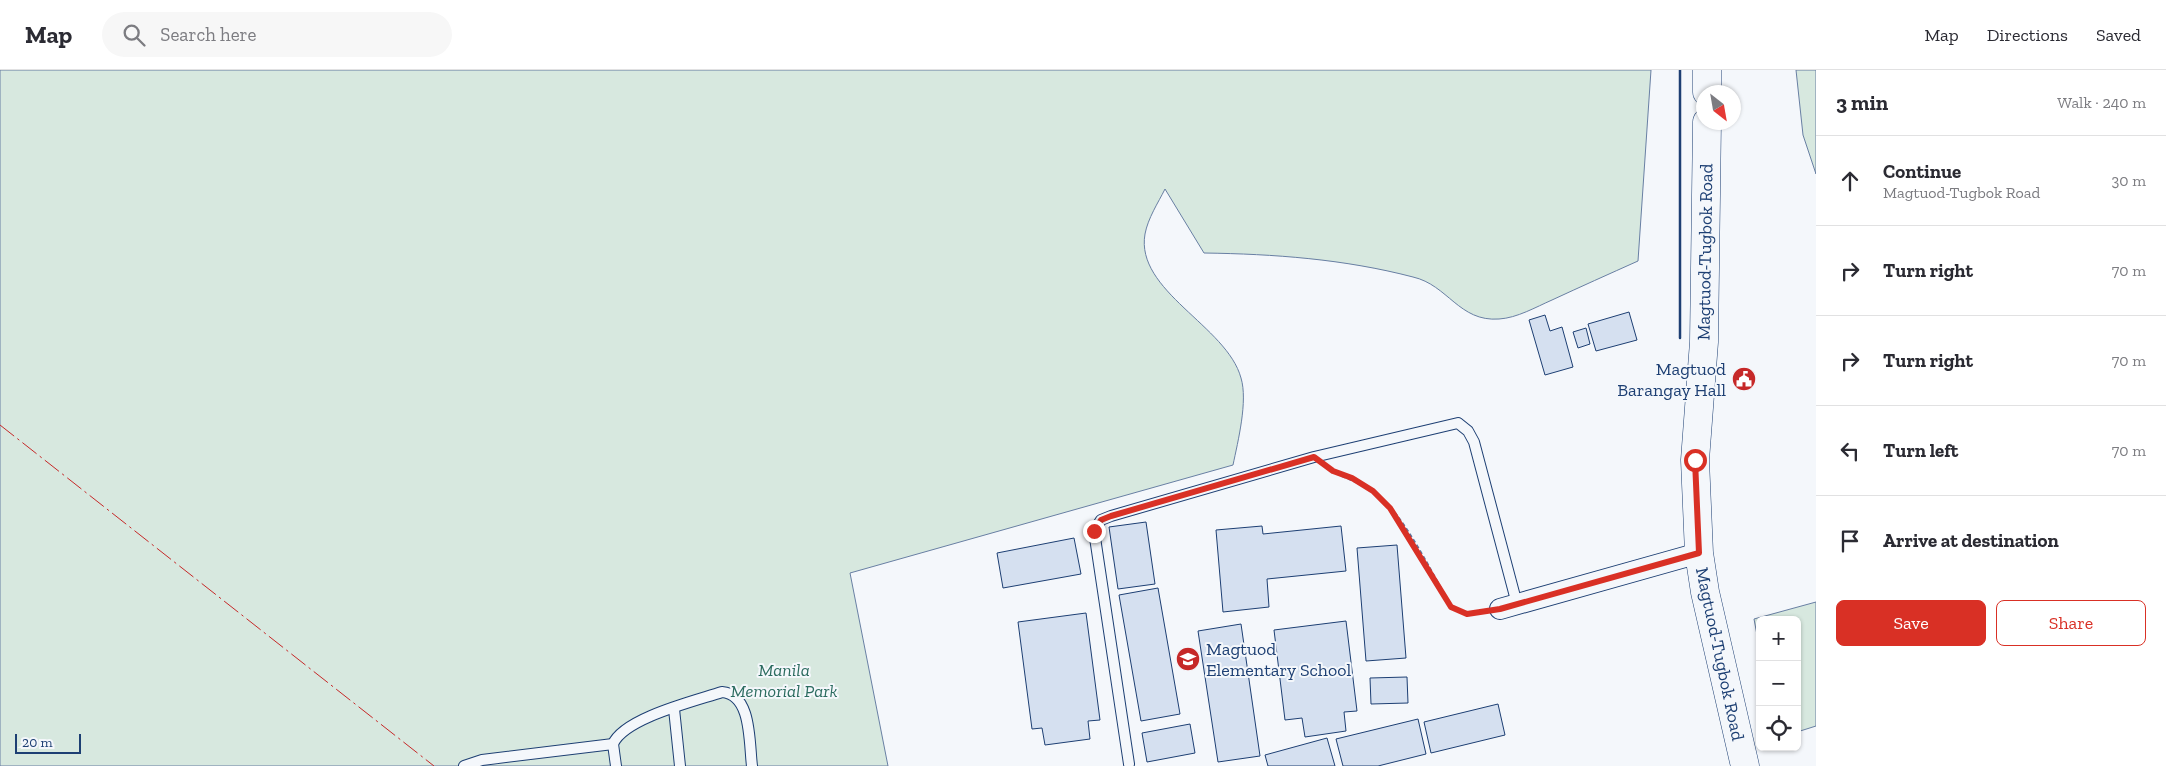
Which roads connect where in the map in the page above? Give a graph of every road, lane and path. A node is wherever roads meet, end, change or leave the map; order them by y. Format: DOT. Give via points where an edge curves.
graph roads {
  1 [pos="1708,70"];
  2 [pos="1707,85"];
  3 [pos="1707,130"];
  4 [pos="1314,457"];
  5 [pos="1699,553"];
  6 [pos="1508,607"];
  7 [pos="674,709"];
  8 [pos="613,744"];
  9 [pos="482,763"];
  10 [pos="1129,764"];
  11 [pos="464,766"];
  12 [pos="616,766"];
  13 [pos="680,766"];
  14 [pos="752,766"];
  15 [pos="1745,766"];
  1 -- 2 [label="main road"];
  3 -- 5 [label="main road, Magtuod-Tugbok Road" via="1704,342 1695,460"];
  4 -- 6 [label="path" via="1333,471 1373,491 1390,508 1451,607 1467,614"];
  4 -- 6 [label="lane" via="1458,423 1474,442"];
  4 -- 10 [label="lane" via="1111,516 1096,525 1094,531"];
  5 -- 6 [label="street"];
  5 -- 15 [label="main road, Magtuod-Tugbok Road"];
  7 -- 8 [label="lane" via="638,722 621,733"];
  7 -- 13 [label="lane"];
  7 -- 14 [label="lane" via="722,692 736,696 746,717"];
  8 -- 9 [label="lane"];
  8 -- 12 [label="lane"];
  9 -- 11 [label="lane"];
}
